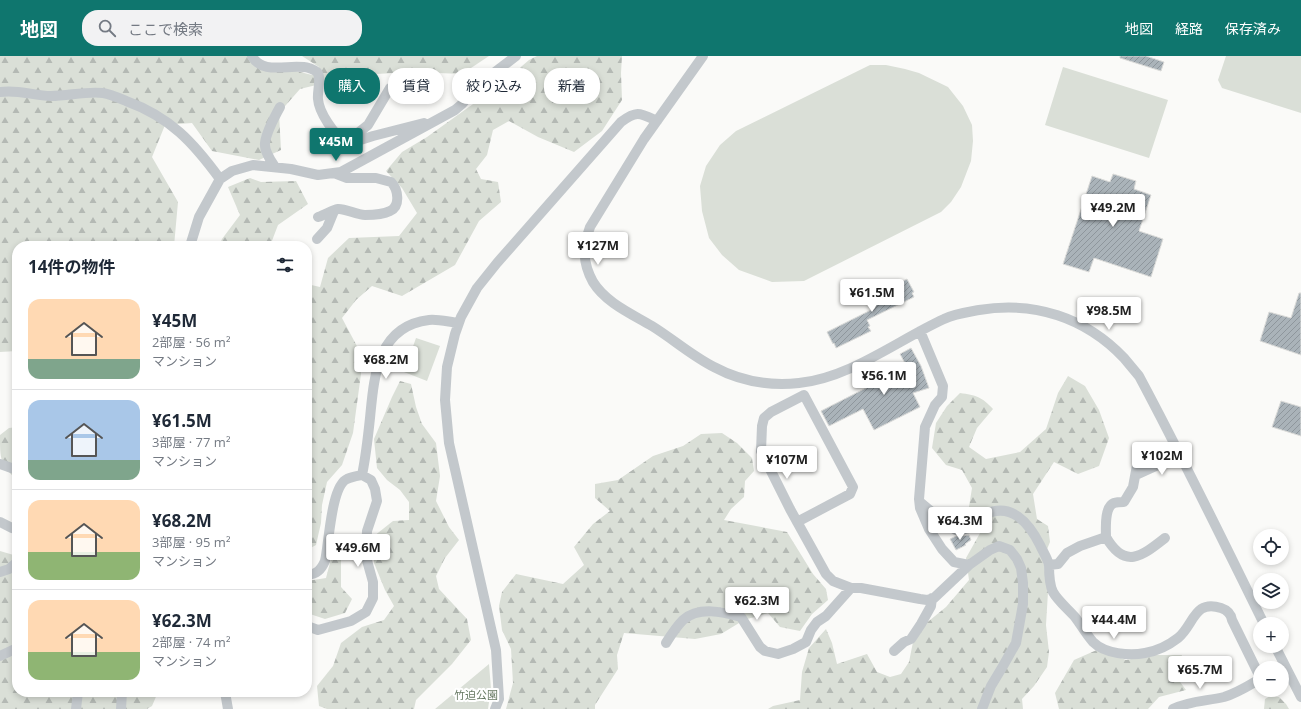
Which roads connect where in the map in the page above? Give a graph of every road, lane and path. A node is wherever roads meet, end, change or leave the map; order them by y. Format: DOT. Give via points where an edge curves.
graph roads {
  1 [pos="252,56"];
  2 [pos="516,56"];
  3 [pos="703,56"];
  4 [pos="388,91"];
  5 [pos="0,92"];
  6 [pos="280,107"];
  7 [pos="657,121"];
  8 [pos="434,122"];
  9 [pos="345,142"];
  10 [pos="275,167"];
  11 [pos="334,173"];
  12 [pos="220,179"];
  13 [pos="334,211"];
  14 [pos="318,217"];
  15 [pos="316,239"];
  16 [pos="192,241"];
  17 [pos="459,323"];
  18 [pos="920,331"];
  19 [pos="801,383"];
  20 [pos="804,395"];
  21 [pos="1180,455"];
  22 [pos="1138,460"];
  23 [pos="0,464"];
  24 [pos="12,468"];
  25 [pos="362,475"];
  26 [pos="1136,475"];
  27 [pos="920,502"];
  28 [pos="0,522"];
  29 [pos="797,522"];
  30 [pos="12,528"];
  31 [pos="1106,538"];
  32 [pos="1165,538"];
  33 [pos="969,565"];
  34 [pos="1049,565"];
  35 [pos="12,566"];
  36 [pos="0,572"];
  37 [pos="312,574"];
  38 [pos="851,588"];
  39 [pos="932,598"];
  40 [pos="1261,617"];
  41 [pos="312,628"];
  42 [pos="666,643"];
  43 [pos="12,650"];
  44 [pos="894,651"];
  45 [pos="0,656"];
  46 [pos="1253,664"];
  47 [pos="1289,677"];
  48 [pos="1253,682"];
  49 [pos="77,697"];
  50 [pos="122,697"];
  51 [pos="226,697"];
  52 [pos="1301,697"];
  53 [pos="76,709"];
  54 [pos="121,709"];
  55 [pos="228,709"];
  56 [pos="495,709"];
  57 [pos="982,709"];
  58 [pos="1173,709"];
  1 -- 9 [label="street" via="266,67 315,70 319,79 318,96 321,112"];
  2 -- 8 [label="street" via="478,85 455,110"];
  3 -- 7 [label="street"];
  4 -- 9 [label="street" via="368,125"];
  5 -- 12 [label="street" via="22,91 50,96 104,93 135,105 178,130"];
  6 -- 10 [label="street" via="273,118 265,143"];
  7 -- 17 [label="street" via="642,114 630,115 621,122 485,278 474,292"];
  7 -- 19 [label="street" via="590,227 584,254 593,282 602,294 620,307 714,367 734,376 759,382"];
  8 -- 9 [label="street"];
  8 -- 11 [label="street" via="341,172"];
  10 -- 11 [label="street" via="318,175"];
  10 -- 12 [label="street" via="247,166 232,171"];
  11 -- 13 [label="street" via="347,178 376,178 391,182 398,194 396,203 389,212 357,215 339,209"];
  12 -- 16 [label="street" via="199,217"];
  13 -- 14 [label="street"];
  13 -- 15 [label="street" via="327,228"];
  17 -- 25 [label="street" via="434,320 417,323 396,334 386,347 377,366"];
  17 -- 56 [label="street" via="447,367 449,443 496,650 499,699"];
  18 -- 19 [label="street" via="851,368"];
  18 -- 21 [label="street" via="945,318 993,307 1051,312 1080,324 1106,342 1139,376"];
  18 -- 27 [label="street" via="943,386 942,397 935,405 925,427"];
  19 -- 20 [label="street"];
  20 -- 29 [label="street" via="771,412 764,418 762,426 761,451"];
  20 -- 29 [label="street" via="853,487 850,494"];
  21 -- 26 [label="street"];
  21 -- 40 [label="street"];
  22 -- 26 [label="street"];
  23 -- 24 [label="street"];
  25 -- 37 [label="street" via="346,479 340,485 334,504 325,561 318,572"];
  25 -- 41 [label="street" via="371,480 377,500 367,531 366,557 373,582 373,598 366,612 351,621 318,630"];
  26 -- 31 [label="street" via="1133,487 1124,502 1109,507 1106,516"];
  27 -- 33 [label="street" via="929,529 942,549 954,562"];
  27 -- 34 [label="street" via="956,530 970,528 982,516 996,511 1003,510 1016,515 1028,526"];
  28 -- 30 [label="street"];
  29 -- 38 [label="street" via="826,574 833,581"];
  31 -- 32 [label="street" via="1112,547 1128,557 1150,550"];
  31 -- 34 [label="street" via="1080,546 1067,553 1058,564"];
  33 -- 39 [label="street"];
  33 -- 57 [label="street" via="999,546 1010,550 1018,559 1023,583 1023,604 1016,643 991,686"];
  34 -- 46 [label="street" via="1053,592 1093,641 1103,648 1117,653 1136,654 1160,649 1183,634 1196,612 1213,605 1226,609 1230,614"];
  35 -- 36 [label="street"];
  38 -- 39 [label="street" via="920,599"];
  38 -- 42 [label="street" via="826,616 817,622 806,642 778,654 760,647 741,617 719,612 698,613 687,617"];
  39 -- 44 [label="street" via="931,606 911,639"];
  43 -- 45 [label="street"];
  47 -- 52 [label="street"];
  48 -- 58 [label="street" via="1223,697 1188,703"];
  49 -- 53 [label="street"];
  50 -- 54 [label="street"];
  51 -- 55 [label="street"];
}
